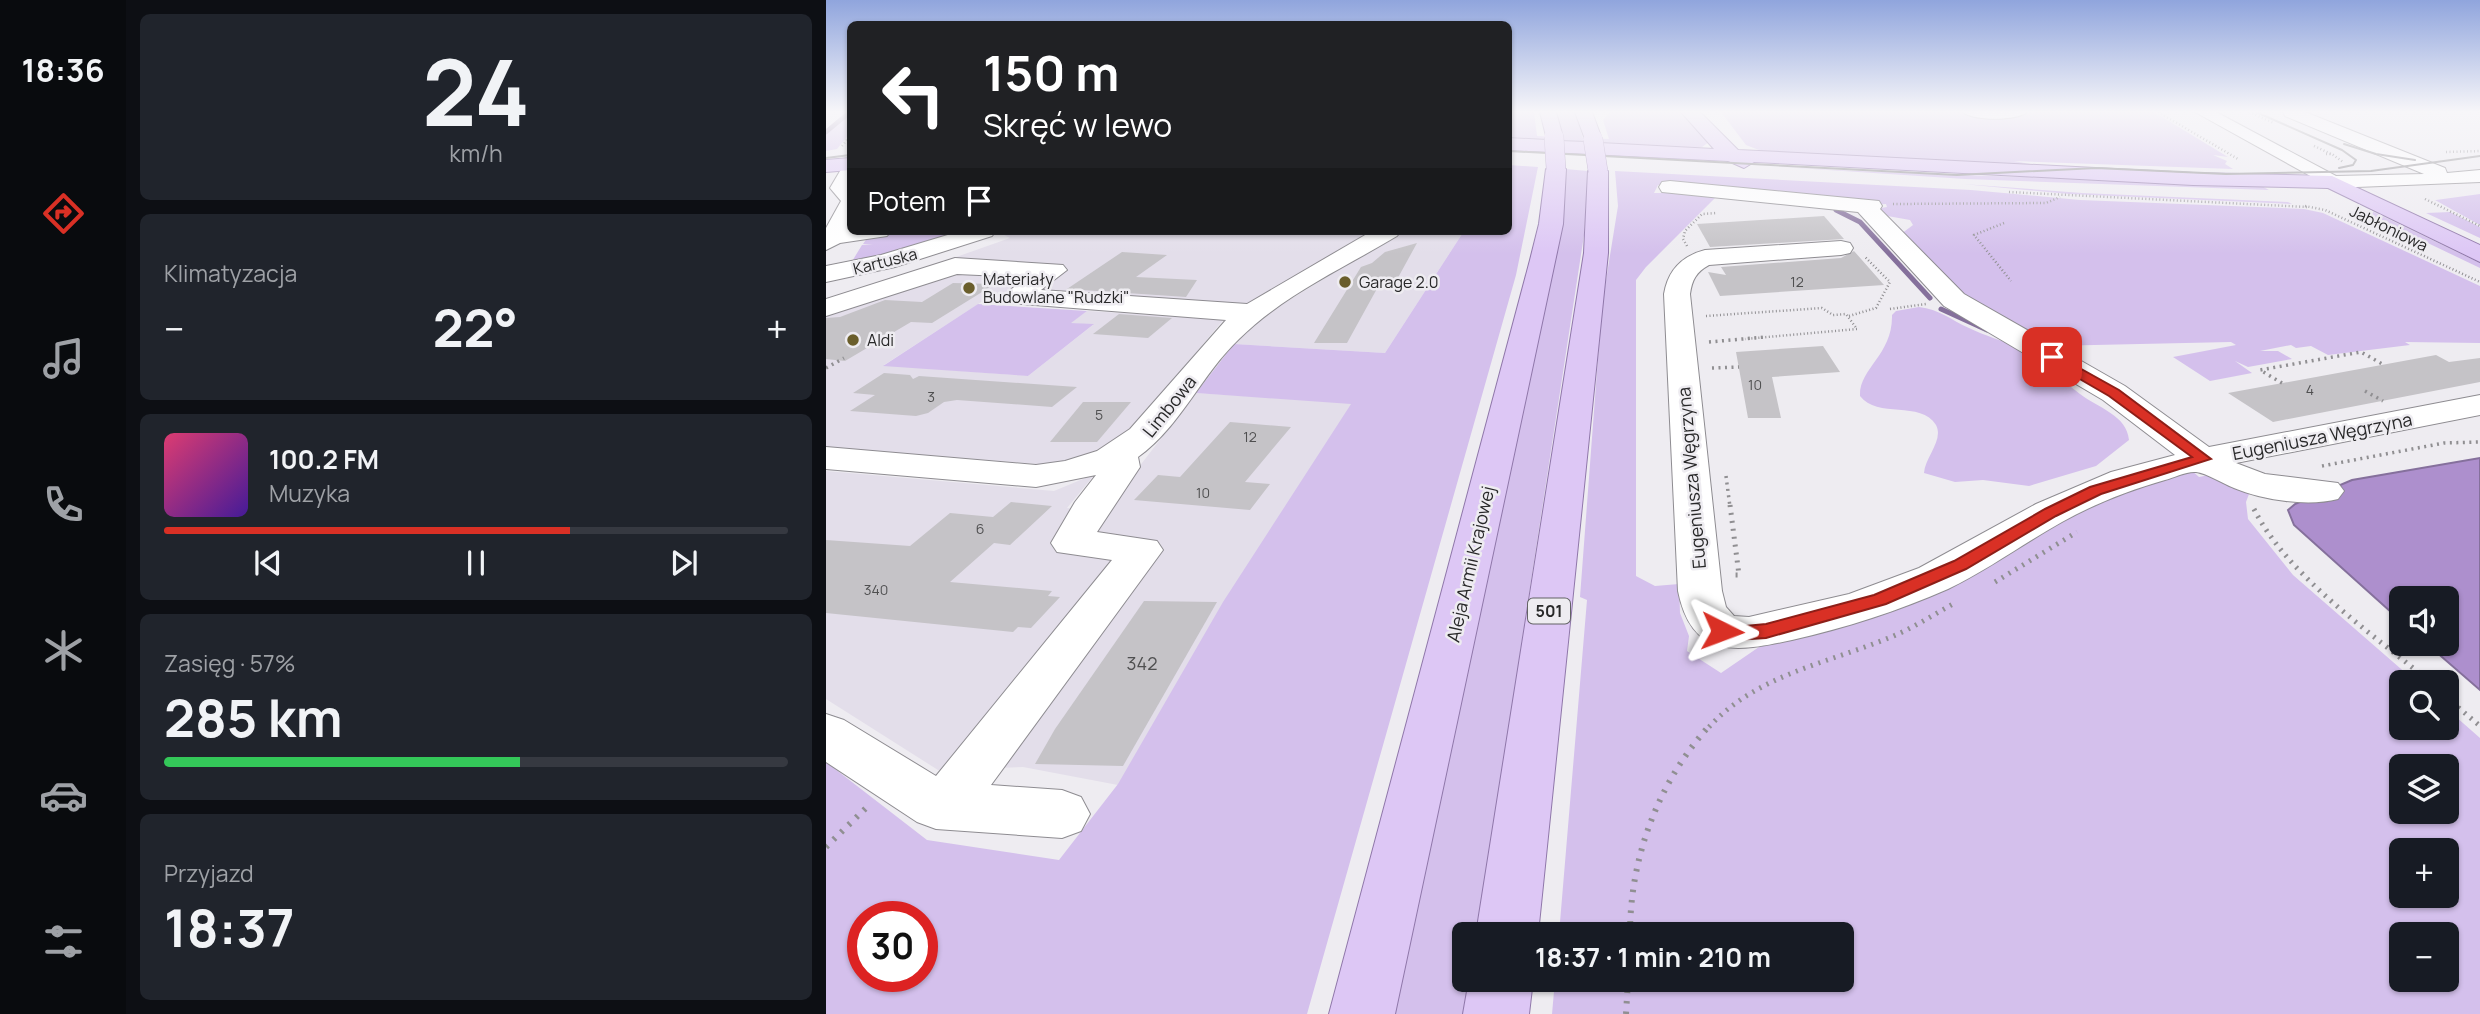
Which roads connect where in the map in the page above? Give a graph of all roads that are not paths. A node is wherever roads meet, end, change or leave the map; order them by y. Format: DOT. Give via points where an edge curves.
graph roads {
  1 [pos="1555,159"];
  2 [pos="1596,159"];
  3 [pos="1623,159"];
  4 [pos="1676,159"];
  5 [pos="1686,159"];
  6 [pos="1754,159"];
  7 [pos="2261,159"];
  8 [pos="2261,159"];
  9 [pos="2422,159"];
  10 [pos="1683,160"];
  11 [pos="847,164"];
  12 [pos="1766,164"];
  13 [pos="826,166"];
  14 [pos="847,176"];
  15 [pos="2470,177"];
  16 [pos="1670,187"];
  17 [pos="847,195"];
  18 [pos="2314,196"];
  19 [pos="2347,201"];
  20 [pos="847,210"];
  21 [pos="865,235"];
  22 [pos="971,235"];
  23 [pos="1382,235"];
  24 [pos="828,246"];
  25 [pos="1850,251"];
  26 [pos="2480,255"];
  27 [pos="2480,272"];
  28 [pos="826,274"];
  29 [pos="826,308"];
  30 [pos="1252,313"];
  31 [pos="2480,405"];
  32 [pos="1119,454"];
  33 [pos="826,458"];
  34 [pos="2203,459"];
  35 [pos="2325,491"];
  36 [pos="826,735"];
  37 [pos="945,806"];
  38 [pos="1062,814"];
  39 [pos="1509,922"];
  40 [pos="1499,992"];
  41 [pos="1362,1014"];
  42 [pos="1496,1014"];
  1 -- 41 [label="main road, Aleja Armii Krajowej, bridge" via="1543,260"];
  2 -- 39 [label="main road, 501, bridge" via="1596,253"];
  3 -- 10 [label="main road"];
  4 -- 10 [label="main road"];
  5 -- 10 [label="main road"];
  6 -- 12 [label="main road"];
  7 -- 18 [label="street"];
  8 -- 18 [label="street"];
  9 -- 15 [label="street"];
  10 -- 12 [label="main road"];
  11 -- 13 [label="main road"];
  12 -- 18 [label="main road" via="2146,191"];
  14 -- 17 [label="street" via="841,188"];
  15 -- 18 [label="street"];
  15 -- 19 [label="street"];
  16 -- 34 [label="street" via="1880,215 1954,300 2114,393"];
  18 -- 19 [label="main road"];
  18 -- 27 [label="main road, Jabłoniowa"];
  19 -- 26 [label="main road, Jabłoniowa"];
  20 -- 24 [label="street"];
  21 -- 24 [label="street"];
  22 -- 28 [label="street, Kartuska" via="877,265"];
  23 -- 30 [label="street, Limbowa"];
  25 -- 34 [label="street, Eugeniusza Węgrzyna" via="1704,258 1692,263 1680,278 1677,294 1700,583 1705,613 1722,631 1749,634 1819,618 1934,578 2096,490"];
  29 -- 30 [label="street" via="956,266 1054,270 1021,292 1021,297"];
  30 -- 32 [label="street, Limbowa" via="1217,344 1154,428"];
  31 -- 34 [label="street, Eugeniusza Węgrzyna"];
  32 -- 33 [label="street, Limbowa" via="1087,467 1036,476"];
  32 -- 37 [label="street" via="1122,467 1071,543 1143,550"];
  34 -- 35 [label="street" via="2228,475 2259,485"];
  36 -- 37 [label="street" via="936,805"];
  37 -- 38 [label="street"];
  40 -- 42 [label="main road"];
}
